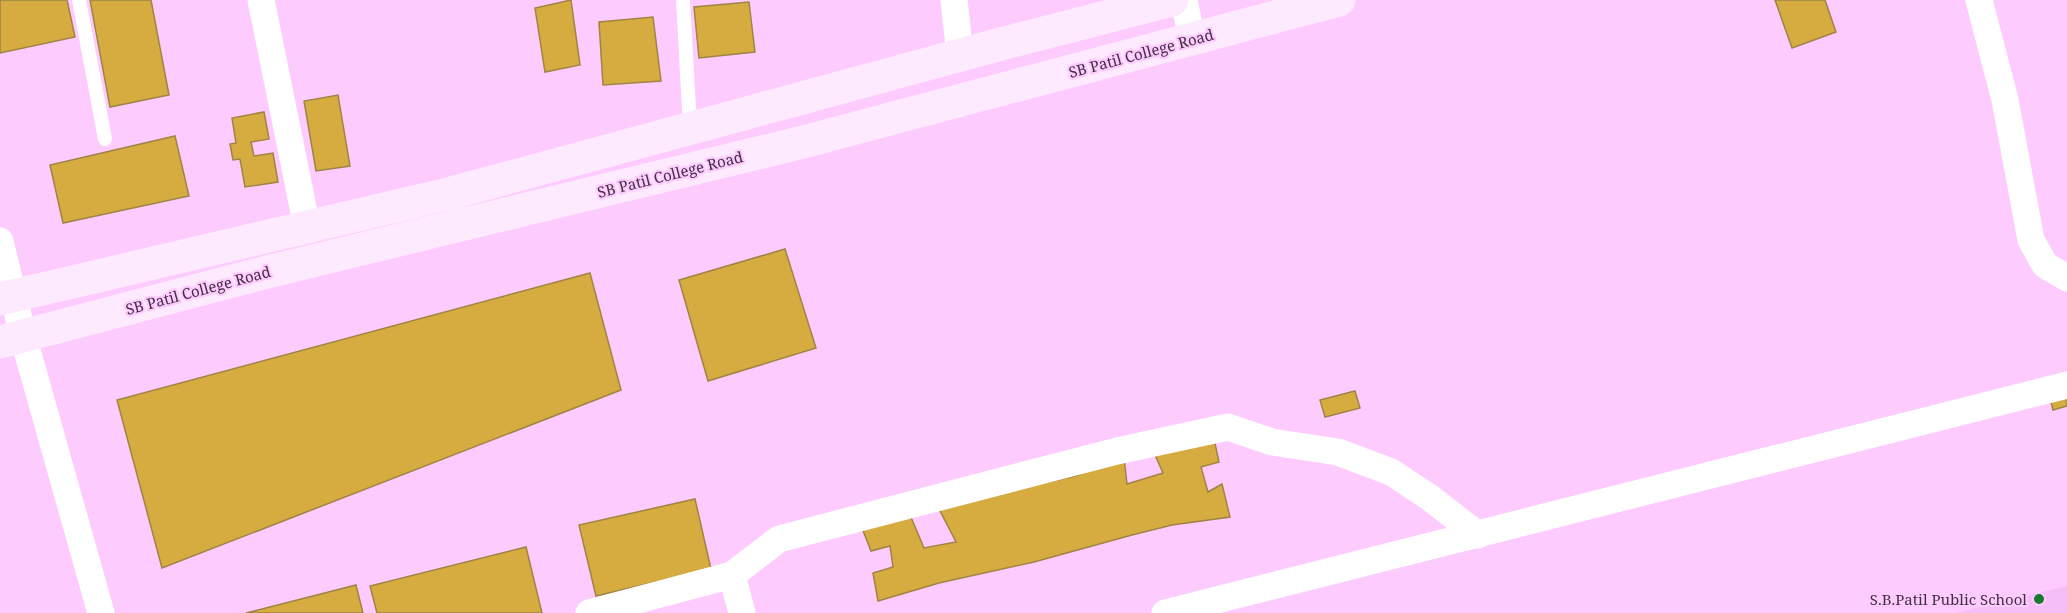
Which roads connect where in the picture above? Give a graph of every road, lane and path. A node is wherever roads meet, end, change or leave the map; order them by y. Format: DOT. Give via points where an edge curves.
graph roads {
  1 [pos="79,0"];
  2 [pos="261,0"];
  3 [pos="683,0"];
  4 [pos="954,0"];
  5 [pos="1172,0"];
  6 [pos="1184,0"];
  7 [pos="1339,0"];
  8 [pos="1979,0"];
  9 [pos="1192,39"];
  10 [pos="960,55"];
  11 [pos="690,128"];
  12 [pos="105,139"];
  13 [pos="307,227"];
  14 [pos="0,241"];
  15 [pos="2067,278"];
  16 [pos="6,297"];
  17 [pos="11,339"];
  18 [pos="2067,386"];
  19 [pos="1478,535"];
  20 [pos="732,575"];
  21 [pos="101,613"];
  22 [pos="590,613"];
  23 [pos="742,613"];
  24 [pos="1165,613"];
  1 -- 12 [label="lane"];
  2 -- 13 [label="street"];
  3 -- 11 [label="lane"];
  4 -- 10 [label="street"];
  5 -- 10 [label="street"];
  6 -- 9 [label="street"];
  7 -- 9 [label="street, SB Patil College Road"];
  8 -- 15 [label="street" via="2005,100 2031,240 2045,265"];
  9 -- 17 [label="street, SB Patil College Road" via="803,142 267,272"];
  10 -- 11 [label="street"];
  11 -- 13 [label="street" via="448,194"];
  13 -- 16 [label="street"];
  14 -- 16 [label="street"];
  16 -- 17 [label="street"];
  17 -- 21 [label="street"];
  18 -- 19 [label="street"];
  19 -- 20 [label="street" via="1391,472 1338,452 1272,442 1228,427 1118,451 779,539"];
  19 -- 24 [label="street"];
  20 -- 22 [label="street"];
  20 -- 23 [label="street"];
}
